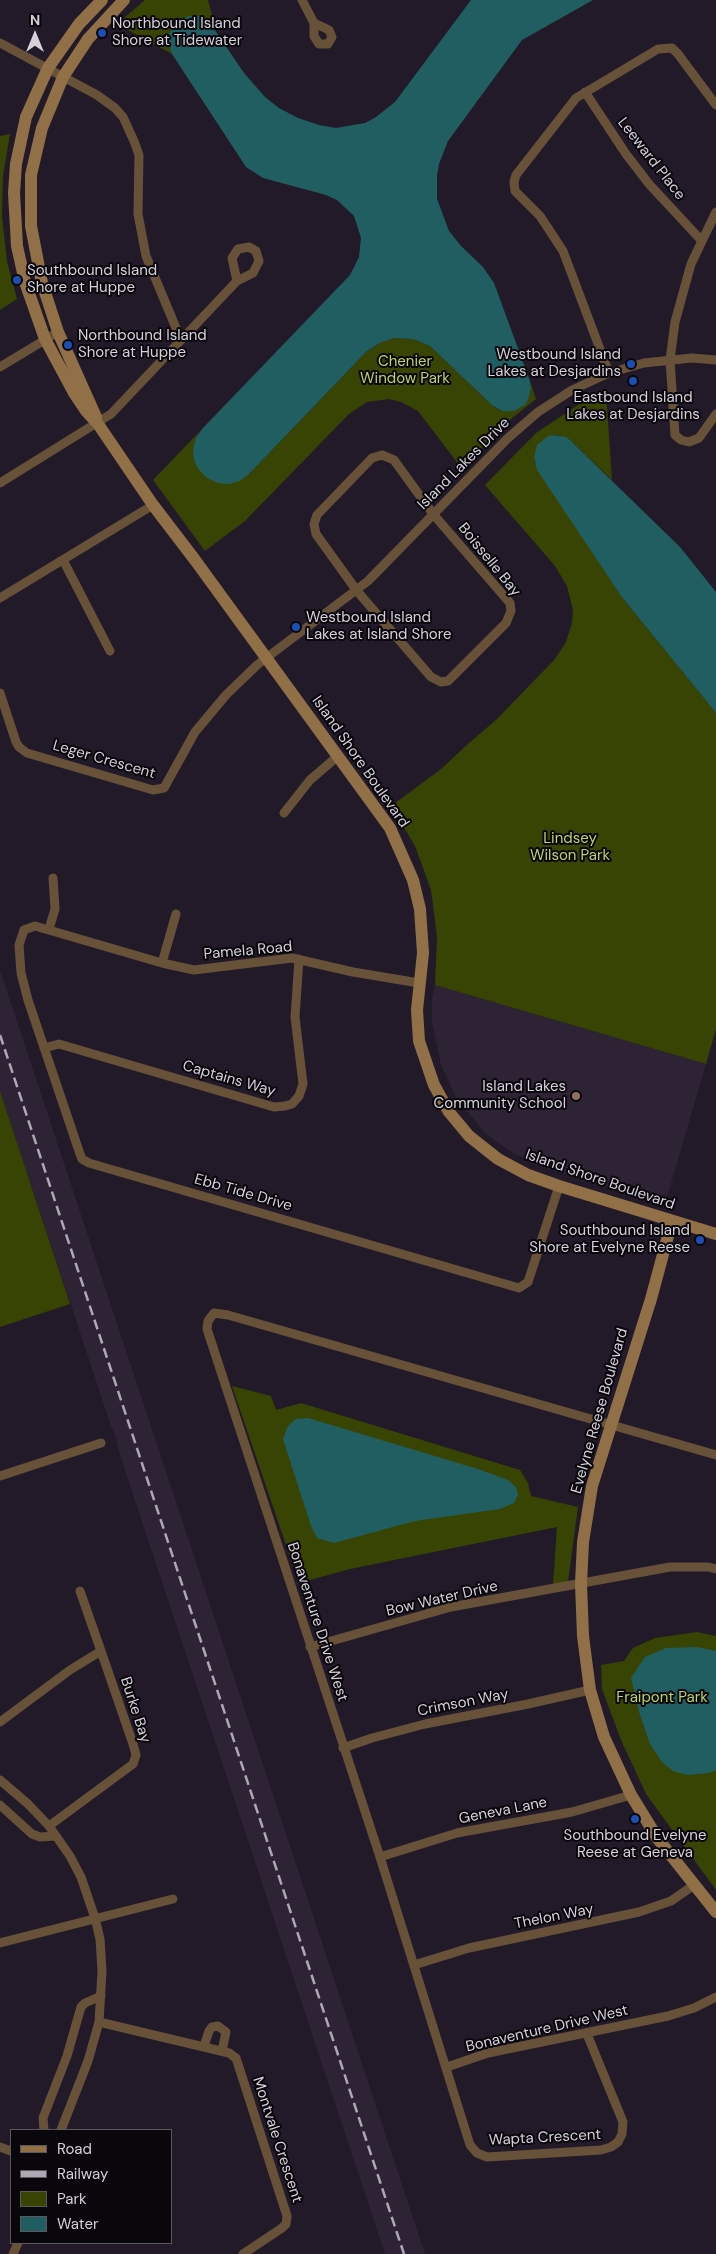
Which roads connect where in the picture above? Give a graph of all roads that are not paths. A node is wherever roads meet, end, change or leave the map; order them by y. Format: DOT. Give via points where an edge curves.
graph roads {
  1 [pos="102,0"];
  2 [pos="124,0"];
  3 [pos="302,0"];
  4 [pos="314,23"];
  5 [pos="0,43"];
  6 [pos="48,68"];
  7 [pos="63,76"];
  8 [pos="585,92"];
  9 [pos="716,105"];
  10 [pos="716,212"];
  11 [pos="701,240"];
  12 [pos="237,281"];
  13 [pos="58,332"];
  14 [pos="45,339"];
  15 [pos="181,340"];
  16 [pos="670,360"];
  17 [pos="716,360"];
  18 [pos="0,366"];
  19 [pos="609,373"];
  20 [pos="716,414"];
  21 [pos="98,424"];
  22 [pos="0,483"];
  23 [pos="153,505"];
  24 [pos="433,514"];
  25 [pos="63,560"];
  26 [pos="357,591"];
  27 [pos="0,598"];
  28 [pos="110,651"];
  29 [pos="265,658"];
  30 [pos="0,692"];
  31 [pos="338,756"];
  32 [pos="284,813"];
  33 [pos="54,878"];
  34 [pos="176,914"];
  35 [pos="49,929"];
  36 [pos="24,930"];
  37 [pos="299,959"];
  38 [pos="162,963"];
  39 [pos="419,983"];
  40 [pos="44,1048"];
  41 [pos="558,1186"];
  42 [pos="672,1221"];
  43 [pos="716,1234"];
  44 [pos="610,1425"];
  45 [pos="100,1443"];
  46 [pos="716,1455"];
  47 [pos="0,1476"];
  48 [pos="716,1569"];
  49 [pos="581,1584"];
  50 [pos="80,1591"];
  51 [pos="310,1647"];
  52 [pos="101,1651"];
  53 [pos="590,1690"];
  54 [pos="0,1722"];
  55 [pos="343,1748"];
  56 [pos="0,1780"];
  57 [pos="631,1795"];
  58 [pos="0,1805"];
  59 [pos="49,1826"];
  60 [pos="56,1836"];
  61 [pos="380,1857"];
  62 [pos="694,1885"];
  63 [pos="173,1899"];
  64 [pos="716,1900"];
  65 [pos="716,1912"];
  66 [pos="95,1918"];
  67 [pos="0,1943"];
  68 [pos="414,1965"];
  69 [pos="101,1996"];
  70 [pos="716,1997"];
  71 [pos="99,2022"];
  72 [pos="588,2034"];
  73 [pos="204,2046"];
  74 [pos="222,2051"];
  75 [pos="447,2067"];
  76 [pos="44,2129"];
  77 [pos="61,2129"];
  78 [pos="242,2254"];
  1 -- 6 [label="street, Island Shore Boulevard" via="79,24"];
  2 -- 7 [label="street, Island Shore Boulevard" via="88,38"];
  3 -- 4 [label="street"];
  5 -- 6 [label="street"];
  6 -- 7 [label="street"];
  6 -- 14 [label="street, Island Shore Boulevard" via="26,116 14,193 22,270"];
  7 -- 13 [label="street, Island Shore Boulevard" via="38,142 31,175 30,212 42,283"];
  7 -- 15 [label="street" via="115,108 129,128 139,155 138,214 146,256"];
  8 -- 9 [label="street" via="664,47 672,48 678,54"];
  8 -- 11 [label="street, Leeward Place" via="649,184"];
  8 -- 19 [label="street" via="569,106 514,182 516,191 540,216 563,251"];
  10 -- 11 [label="street"];
  11 -- 16 [label="street" via="680,300"];
  12 -- 15 [label="street"];
  13 -- 14 [label="street"];
  13 -- 21 [label="street, Island Shore Boulevard"];
  14 -- 18 [label="street"];
  14 -- 21 [label="street, Island Shore Boulevard" via="74,393"];
  15 -- 21 [label="street" via="118,408"];
  16 -- 17 [label="street, Island Lakes Drive"];
  16 -- 19 [label="street, Island Lakes Drive"];
  16 -- 20 [label="street" via="676,435 689,442 699,438"];
  19 -- 24 [label="street, Island Lakes Drive" via="572,390 538,412"];
  21 -- 22 [label="street"];
  21 -- 23 [label="street, Island Shore Boulevard"];
  23 -- 25 [label="street"];
  23 -- 29 [label="street, Island Shore Boulevard"];
  24 -- 26 [label="street, Island Lakes Drive"];
  24 -- 26 [label="street" via="394,460 382,455 372,458 317,515 314,524 316,534"];
  24 -- 26 [label="street, Boisselle Bay" via="510,603 511,610 506,623 453,677 441,682 431,677"];
  25 -- 27 [label="street"];
  25 -- 28 [label="street"];
  26 -- 29 [label="street, Island Lakes Drive"];
  29 -- 30 [label="street, Leger Crescent" via="205,719 185,747 168,784 160,790 21,749"];
  29 -- 31 [label="street, Island Shore Boulevard"];
  31 -- 32 [label="street" via="310,780"];
  31 -- 39 [label="street, Island Shore Boulevard" via="390,828 414,880 423,953"];
  33 -- 35 [label="street" via="55,909"];
  34 -- 38 [label="street"];
  35 -- 36 [label="street, Pamela Road" via="35,926"];
  35 -- 38 [label="street, Pamela Road"];
  36 -- 40 [label="street, Ebb Tide Drive" via="19,944 21,973"];
  37 -- 38 [label="street, Pamela Road" via="285,958 200,970"];
  37 -- 39 [label="street, Pamela Road"];
  37 -- 40 [label="street, Captains Way" via="295,1016 303,1084 292,1104 267,1105 59,1044"];
  39 -- 41 [label="street, Island Shore Boulevard" via="419,1041 434,1085 449,1112 468,1136 498,1159"];
  40 -- 41 [label="street, Ebb Tide Drive" via="80,1154 88,1163 509,1286 519,1288 528,1282"];
  41 -- 42 [label="street, Island Shore Boulevard"];
  42 -- 43 [label="street, Island Shore Boulevard"];
  42 -- 44 [label="street, Evelyne Reese Boulevard"];
  44 -- 46 [label="street"];
  44 -- 49 [label="street, Evelyne Reese Boulevard" via="592,1486"];
  44 -- 51 [label="street, Bonaventure Drive West" via="228,1315 214,1314 207,1329"];
  45 -- 47 [label="street"];
  48 -- 49 [label="street, Bow Water Drive" via="670,1566"];
  49 -- 51 [label="street, Bow Water Drive" via="451,1607"];
  49 -- 53 [label="street, Evelyne Reese Boulevard"];
  50 -- 52 [label="street, Burke Bay"];
  51 -- 55 [label="street, Bonaventure Drive West"];
  52 -- 54 [label="street"];
  52 -- 59 [label="street, Burke Bay" via="136,1755 133,1764"];
  53 -- 55 [label="street, Crimson Way" via="425,1724"];
  53 -- 57 [label="street, Evelyne Reese Boulevard" via="604,1737"];
  55 -- 61 [label="street, Bonaventure Drive West"];
  56 -- 59 [label="street"];
  57 -- 61 [label="street, Geneva Lane" via="572,1812 457,1833"];
  57 -- 62 [label="street, Evelyne Reese Boulevard" via="658,1838"];
  58 -- 60 [label="street" via="32,1834"];
  59 -- 60 [label="street"];
  60 -- 66 [label="street" via="81,1877"];
  61 -- 68 [label="street, Bonaventure Drive West"];
  62 -- 64 [label="street, Evelyne Reese Boulevard"];
  62 -- 65 [label="street, Evelyne Reese Boulevard"];
  62 -- 68 [label="street, Thelon Way" via="671,1901 639,1912 469,1948"];
  63 -- 66 [label="street"];
  66 -- 67 [label="street"];
  66 -- 69 [label="street" via="100,1939"];
  68 -- 75 [label="street, Bonaventure Drive West"];
  69 -- 71 [label="street"];
  69 -- 76 [label="street" via="80,2007 67,2056 43,2118"];
  70 -- 72 [label="street, Bonaventure Drive West" via="668,2016"];
  71 -- 73 [label="street, Montvale Crescent"];
  71 -- 77 [label="street"];
  72 -- 75 [label="street, Bonaventure Drive West" via="488,2053"];
  72 -- 75 [label="street, Wapta Crescent" via="623,2122 618,2142 606,2148 486,2157 477,2153 470,2145"];
  73 -- 74 [label="street, Montvale Crescent"];
  73 -- 74 [label="street" via="209,2031 218,2026 226,2032"];
  74 -- 78 [label="street, Montvale Crescent" via="236,2058 288,2216 282,2228"];
}
